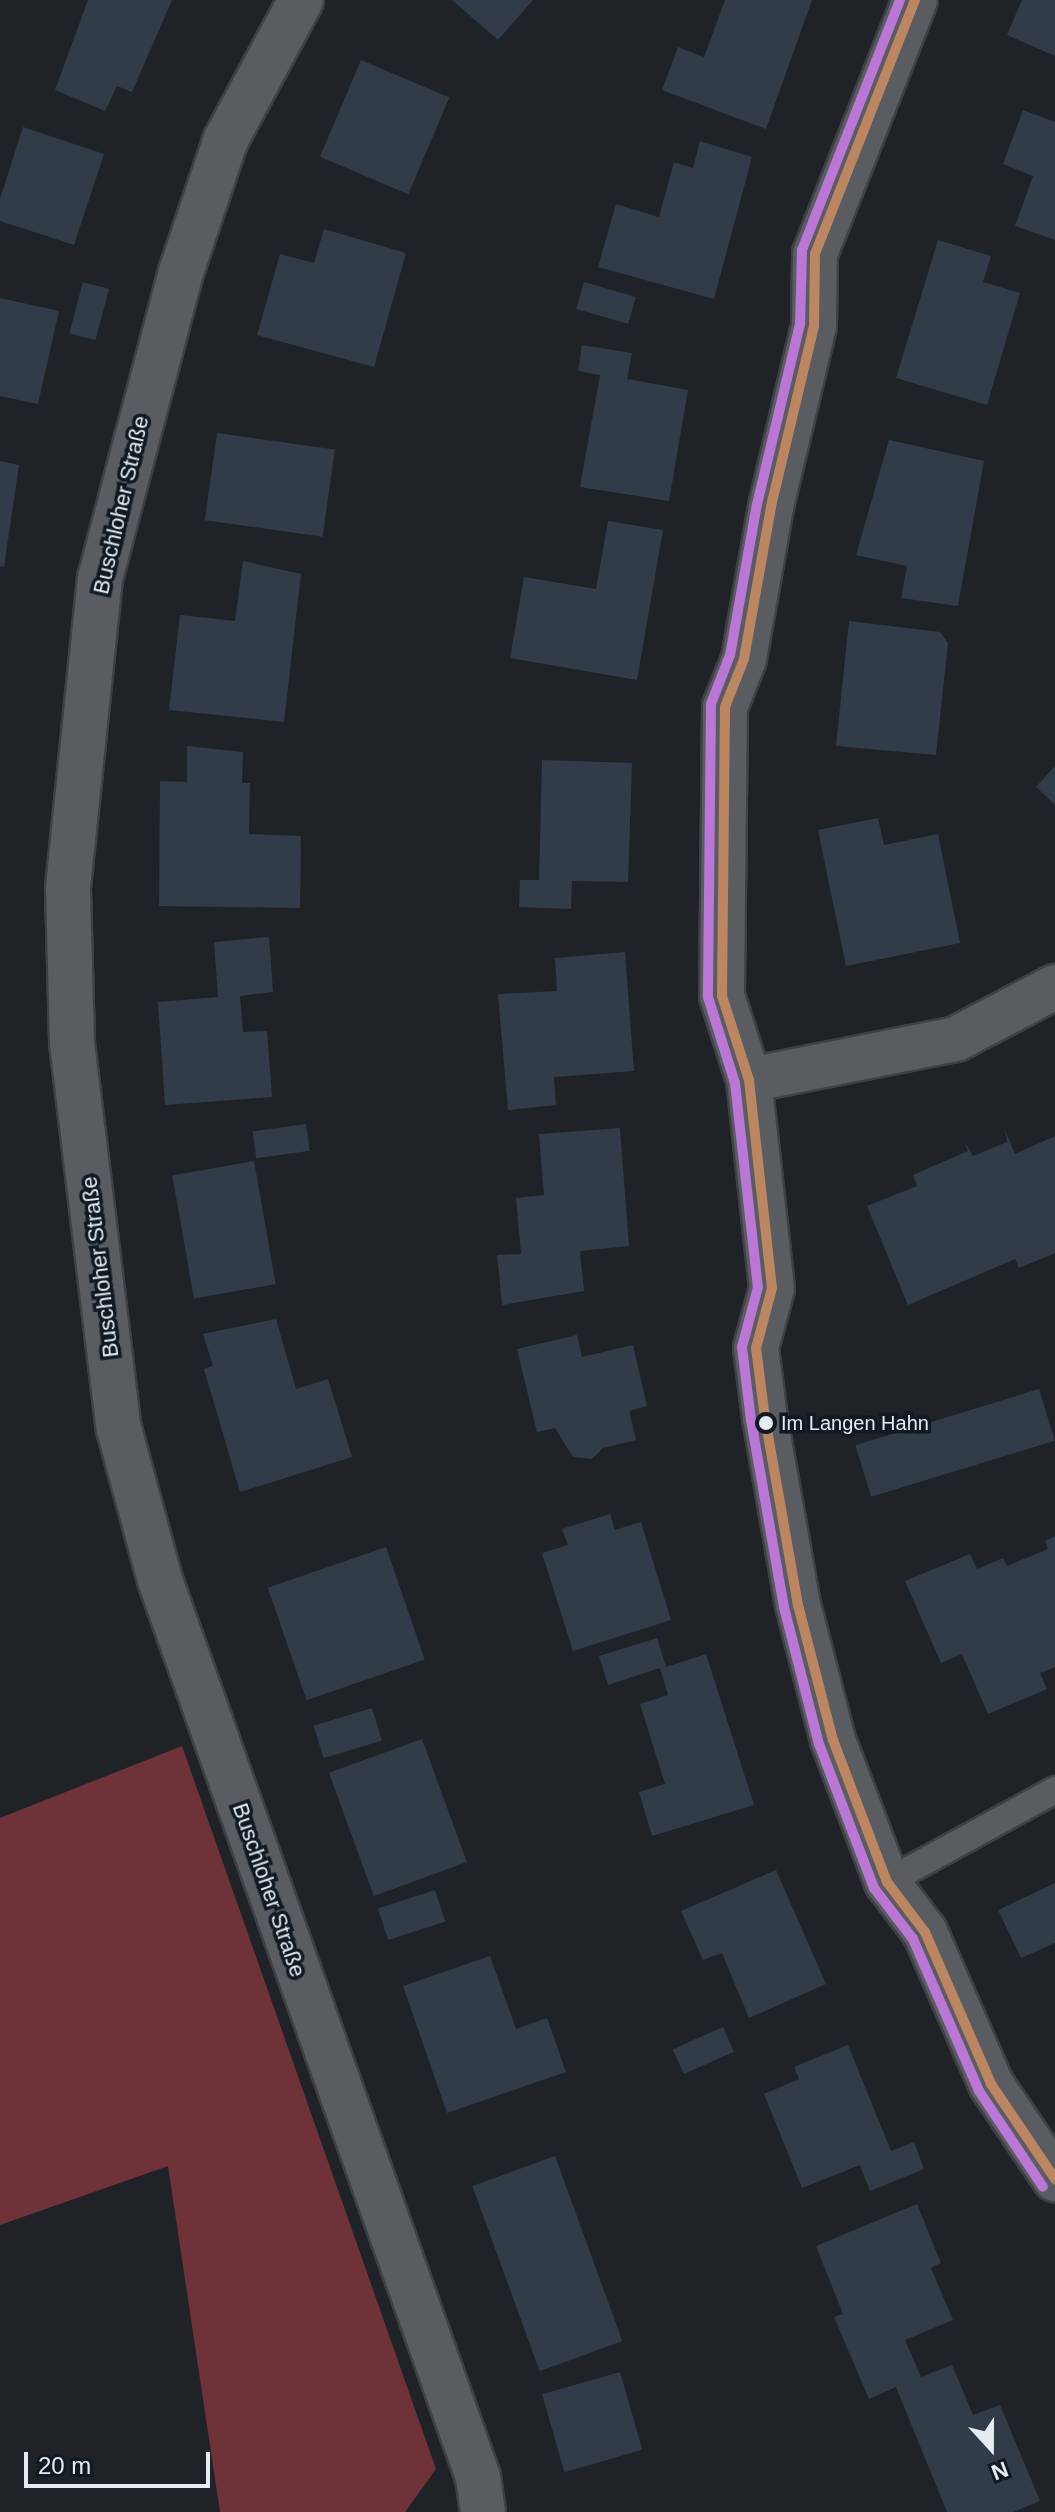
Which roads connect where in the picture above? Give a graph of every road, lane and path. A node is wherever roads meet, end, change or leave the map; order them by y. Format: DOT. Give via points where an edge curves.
graph roads {
  1 [pos="301,0"];
  2 [pos="915,0"];
  3 [pos="1055,987"];
  4 [pos="749,1080"];
  5 [pos="1055,1790"];
  6 [pos="887,1882"];
  7 [pos="1055,2179"];
  8 [pos="483,2512"];
  1 -- 8 [label="street, Buschloher Straße" via="226,139 181,272 100,578 68,889 72,1043 119,1429 160,1580 478,2477"];
  2 -- 4 [label="street" via="815,254 814,326 771,507 744,659 725,707 722,996"];
  3 -- 4 [label="street" via="956,1039"];
  4 -- 6 [label="street" via="772,1288 756,1348 765,1418 798,1605 833,1740"];
  5 -- 6 [label="lane"];
  6 -- 7 [label="street" via="925,1932 991,2084"];
}
